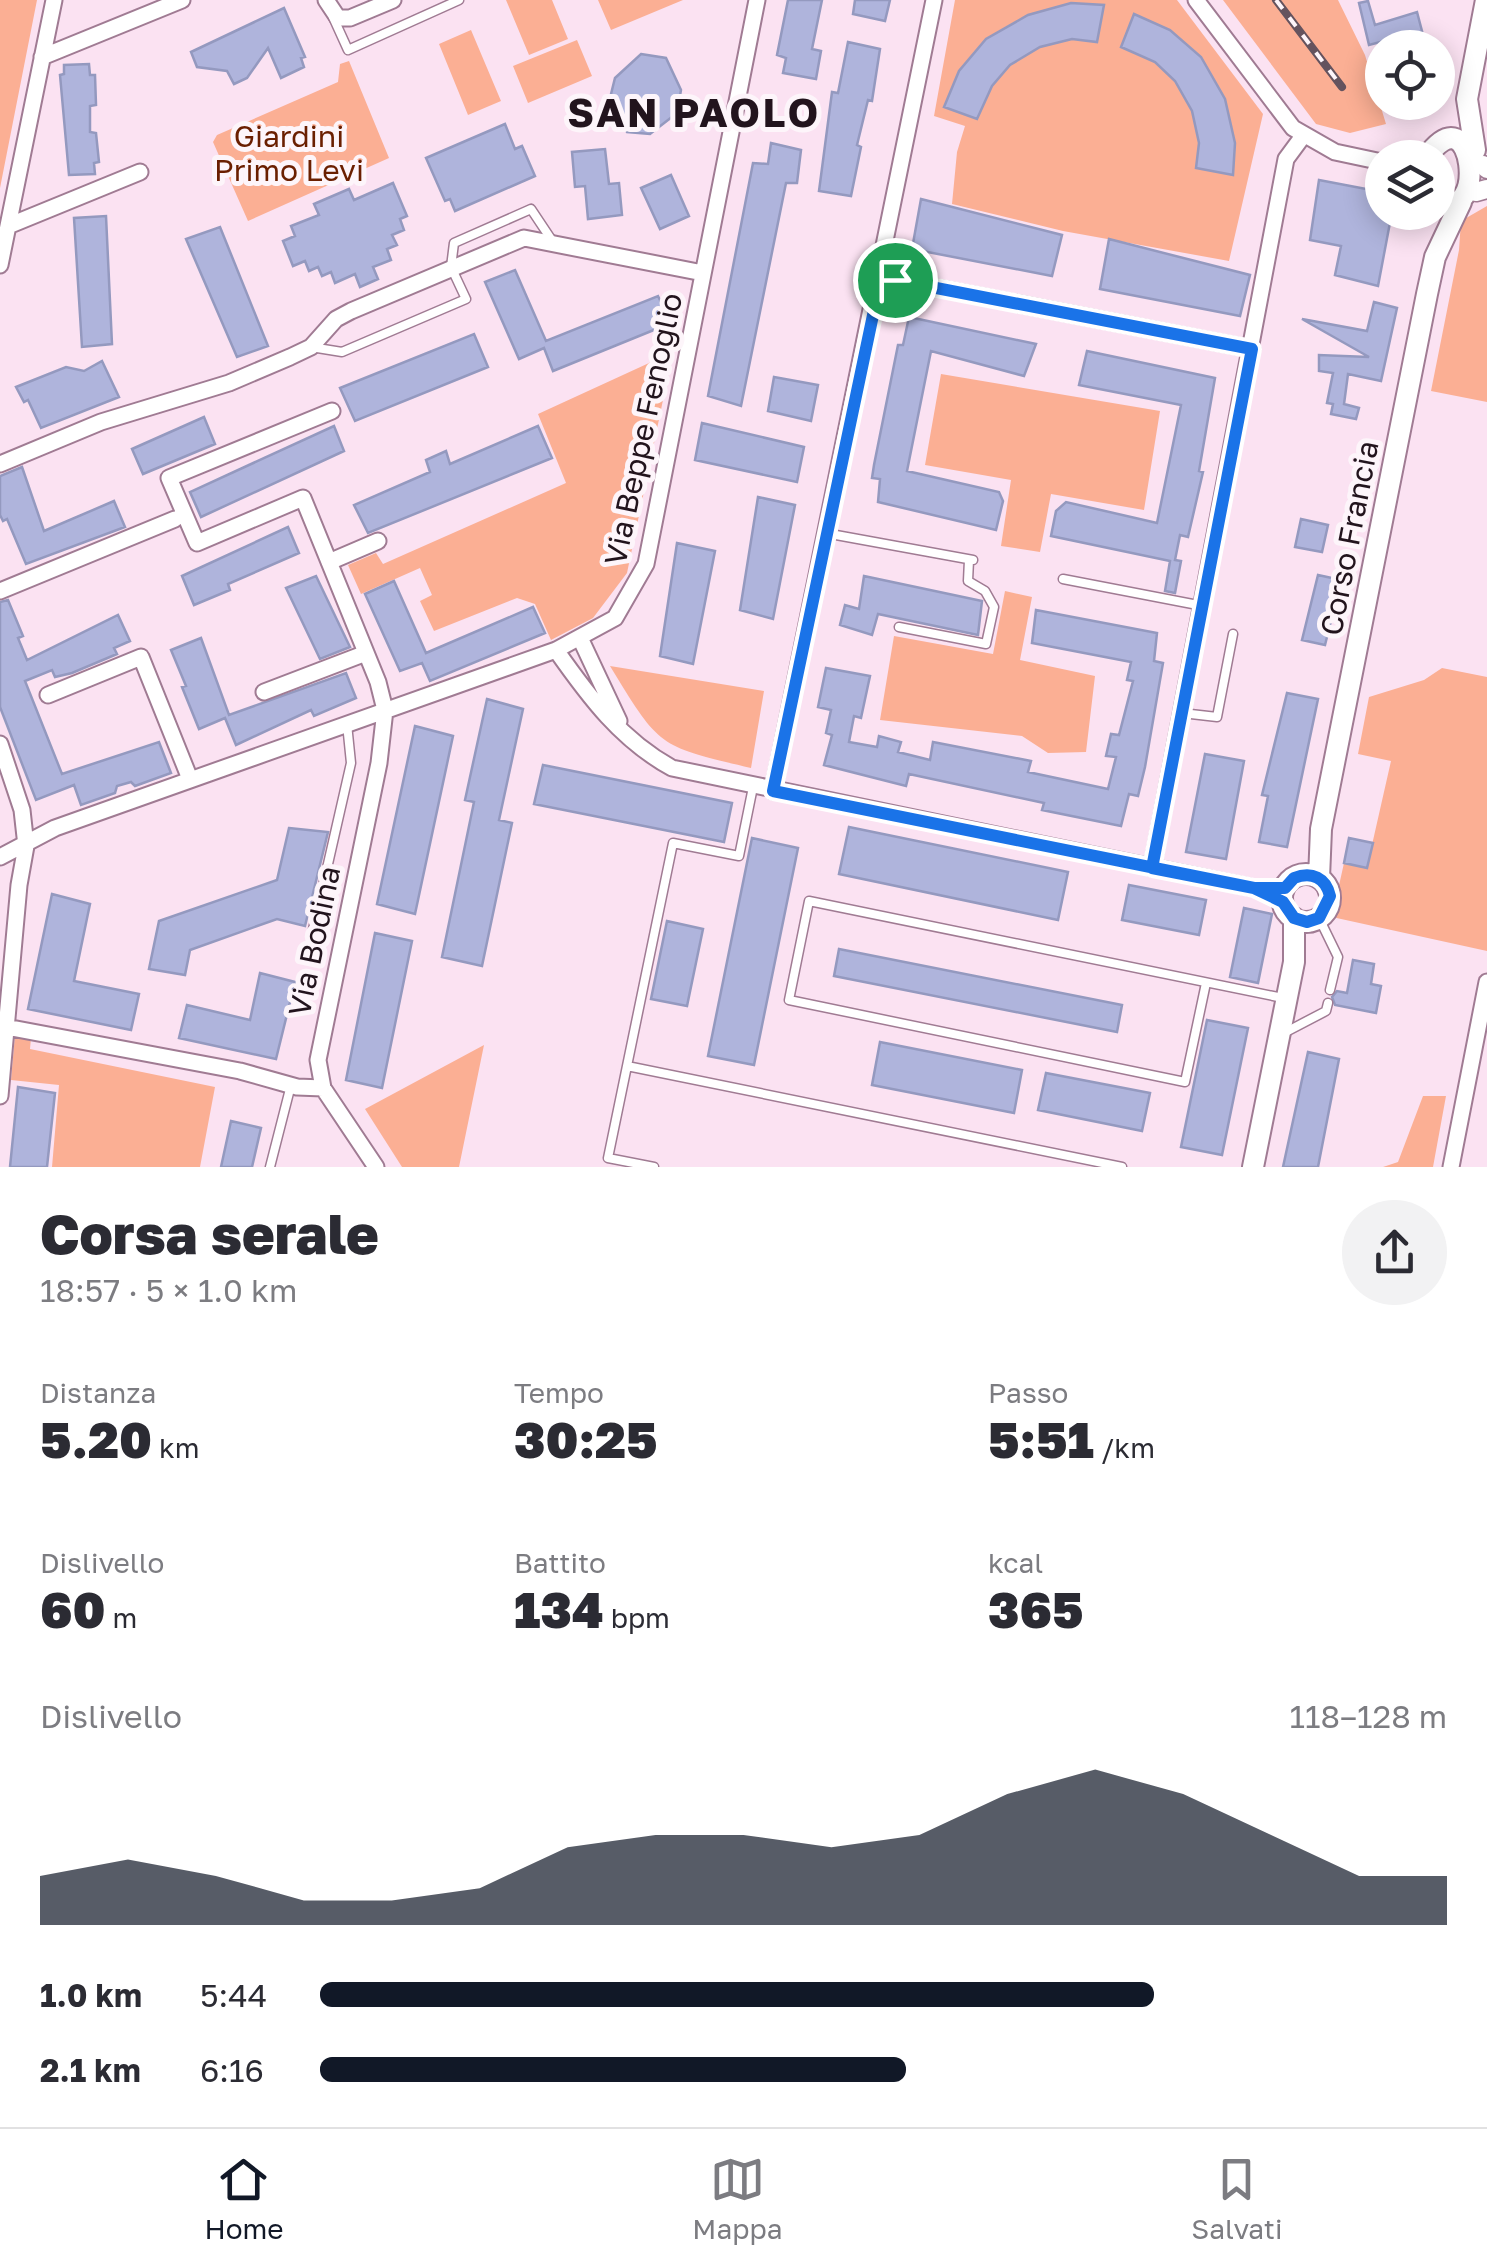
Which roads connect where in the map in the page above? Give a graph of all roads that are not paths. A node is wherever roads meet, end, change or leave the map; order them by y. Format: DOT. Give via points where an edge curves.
graph roads {
  1 [pos="54,0"];
  2 [pos="182,0"];
  3 [pos="393,0"];
  4 [pos="459,0"];
  5 [pos="758,0"];
  6 [pos="934,0"];
  7 [pos="1196,0"];
  8 [pos="328,6"];
  9 [pos="1485,14"];
  10 [pos="42,57"];
  11 [pos="1467,99"];
  12 [pos="1303,136"];
  13 [pos="1444,140"];
  14 [pos="1455,142"];
  15 [pos="1365,158"];
  16 [pos="1482,161"];
  17 [pos="140,172"];
  18 [pos="1475,194"];
  19 [pos="8,226"];
  20 [pos="1436,230"];
  21 [pos="553,242"];
  22 [pos="1435,258"];
  23 [pos="0,265"];
  24 [pos="451,267"];
  25 [pos="704,273"];
  26 [pos="881,277"];
  27 [pos="311,347"];
  28 [pos="1252,349"];
  29 [pos="332,412"];
  30 [pos="0,464"];
  31 [pos="175,519"];
  32 [pos="824,533"];
  33 [pos="378,541"];
  34 [pos="329,562"];
  35 [pos="1063,578"];
  36 [pos="0,592"];
  37 [pos="1203,606"];
  38 [pos="899,627"];
  39 [pos="1233,634"];
  40 [pos="581,640"];
  41 [pos="556,650"];
  42 [pos="366,653"];
  43 [pos="264,692"];
  44 [pos="48,695"];
  45 [pos="385,710"];
  46 [pos="1182,712"];
  47 [pos="347,724"];
  48 [pos="631,742"];
  49 [pos="0,744"];
  50 [pos="190,779"];
  51 [pos="753,787"];
  52 [pos="773,791"];
  53 [pos="26,846"];
  54 [pos="0,857"];
  55 [pos="1152,868"];
  56 [pos="1302,900"];
  57 [pos="312,934"];
  58 [pos="1487,982"];
  59 [pos="1206,983"];
  60 [pos="1330,990"];
  61 [pos="1287,999"];
  62 [pos="1328,1003"];
  63 [pos="6,1027"];
  64 [pos="1280,1035"];
  65 [pos="627,1066"];
  66 [pos="291,1085"];
  67 [pos="323,1088"];
  68 [pos="0,1096"];
  69 [pos="1078,1162"];
  70 [pos="270,1167"];
  71 [pos="376,1167"];
  72 [pos="654,1167"];
  73 [pos="1122,1167"];
  74 [pos="1254,1167"];
  75 [pos="1451,1167"];
  1 -- 10 [label="street"];
  2 -- 10 [label="street"];
  3 -- 8 [label="street" via="350,18"];
  4 -- 8 [label="lane" via="348,50"];
  5 -- 25 [label="street, Via Beppe Fenoglio"];
  6 -- 26 [label="street"];
  7 -- 12 [label="street"];
  9 -- 11 [label="main road"];
  10 -- 19 [label="street"];
  11 -- 13 [label="main road"];
  11 -- 16 [label="main road"];
  12 -- 15 [label="street"];
  12 -- 28 [label="street" via="1286,160"];
  14 -- 16 [label="main road"];
  16 -- 18 [label="main road, Corso Francia"];
  17 -- 19 [label="street"];
  18 -- 22 [label="main road, Corso Francia"];
  19 -- 23 [label="street"];
  20 -- 22 [label="main road, Corso Francia"];
  21 -- 24 [label="street" via="513,240"];
  21 -- 24 [label="lane" via="531,209 454,243"];
  21 -- 25 [label="street"];
  22 -- 56 [label="main road, Corso Francia"];
  24 -- 27 [label="street" via="351,310"];
  24 -- 27 [label="lane" via="466,300 342,352"];
  25 -- 40 [label="street, Via Beppe Fenoglio" via="646,564 614,618"];
  26 -- 28 [label="street"];
  26 -- 32 [label="street"];
  27 -- 30 [label="street"];
  28 -- 37 [label="street"];
  29 -- 34 [label="street" via="169,478 198,543 303,498"];
  31 -- 36 [label="street"];
  32 -- 38 [label="lane" via="971,560 968,581 994,607 986,644"];
  32 -- 52 [label="street"];
  33 -- 34 [label="street"];
  34 -- 42 [label="street"];
  35 -- 37 [label="lane"];
  37 -- 46 [label="street"];
  39 -- 46 [label="lane" via="1217,717"];
  40 -- 41 [label="street, Via Beppe Fenoglio"];
  40 -- 48 [label="street"];
  41 -- 45 [label="street, Via Beppe Fenoglio"];
  41 -- 48 [label="street"];
  42 -- 43 [label="street"];
  42 -- 45 [label="street"];
  44 -- 50 [label="street" via="141,656"];
  45 -- 47 [label="street, Via Beppe Fenoglio"];
  45 -- 67 [label="street, Via Bodina" via="318,1060"];
  46 -- 55 [label="street"];
  47 -- 50 [label="street, Via Beppe Fenoglio"];
  47 -- 57 [label="lane" via="350,763"];
  48 -- 51 [label="street" via="672,768"];
  49 -- 53 [label="street" via="22,810"];
  50 -- 53 [label="street, Via Beppe Fenoglio" via="55,828"];
  51 -- 52 [label="street"];
  51 -- 65 [label="lane" via="739,856 672,843"];
  52 -- 55 [label="street"];
  53 -- 54 [label="street, Via Beppe Fenoglio"];
  53 -- 63 [label="street"];
  55 -- 56 [label="street"];
  56 -- 60 [label="lane" via="1338,957"];
  56 -- 61 [label="main road, Corso Francia"];
  58 -- 75 [label="street"];
  59 -- 59 [label="lane" via="809,901 789,1000 1185,1082"];
  59 -- 61 [label="lane"];
  61 -- 64 [label="main road, Corso Francia"];
  62 -- 64 [label="lane" via="1326,1011"];
  63 -- 66 [label="street"];
  63 -- 68 [label="street"];
  64 -- 74 [label="main road, Corso Francia"];
  65 -- 69 [label="lane"];
  65 -- 72 [label="lane" via="608,1158"];
  66 -- 67 [label="street"];
  66 -- 70 [label="lane"];
  67 -- 71 [label="street"];
  69 -- 73 [label="lane"];
}
